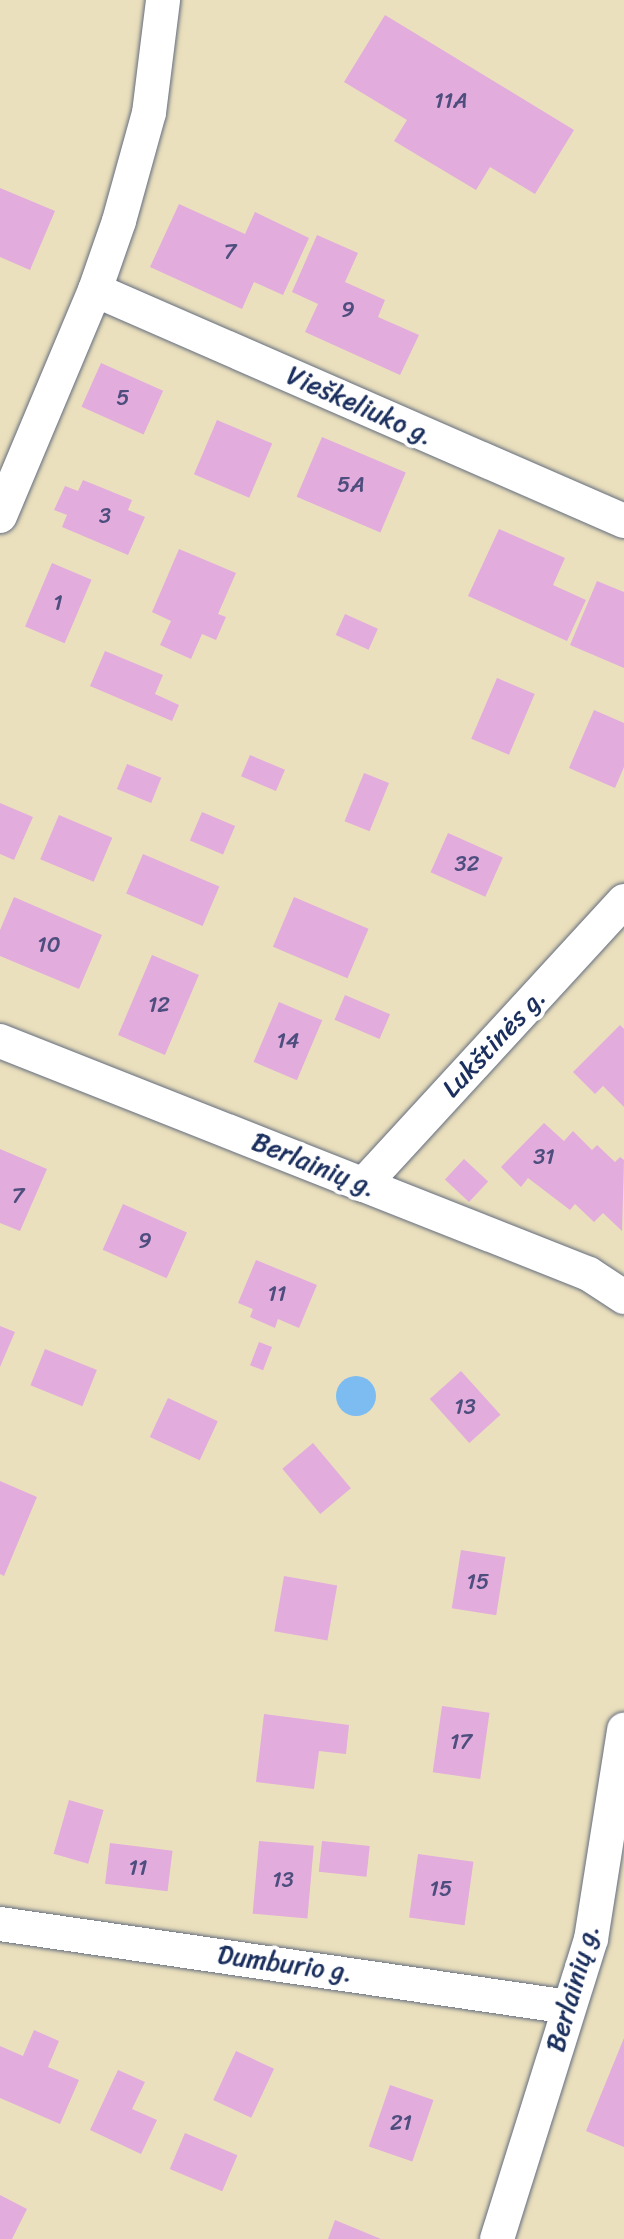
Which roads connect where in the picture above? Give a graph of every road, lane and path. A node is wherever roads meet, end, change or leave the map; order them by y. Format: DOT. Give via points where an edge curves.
graph roads {
  1 [pos="163,0"];
  2 [pos="95,290"];
  3 [pos="0,516"];
  4 [pos="624,521"];
  5 [pos="624,901"];
  6 [pos="0,1041"];
  7 [pos="363,1185"];
  8 [pos="624,1297"];
  9 [pos="624,1730"];
  10 [pos="0,1924"];
  11 [pos="569,2007"];
  12 [pos="497,2239"];
  1 -- 2 [label="street" via="149,113"];
  2 -- 3 [label="street"];
  2 -- 4 [label="street, Vieškeliuko g."];
  5 -- 7 [label="street, Lukštinės g."];
  6 -- 7 [label="street, Berlainių g."];
  7 -- 8 [label="street, Berlainių g." via="589,1274"];
  9 -- 11 [label="street, Berlainių g." via="591,1939"];
  10 -- 11 [label="street, Dumburio g."];
  11 -- 12 [label="street, Berlainių g."];
}
